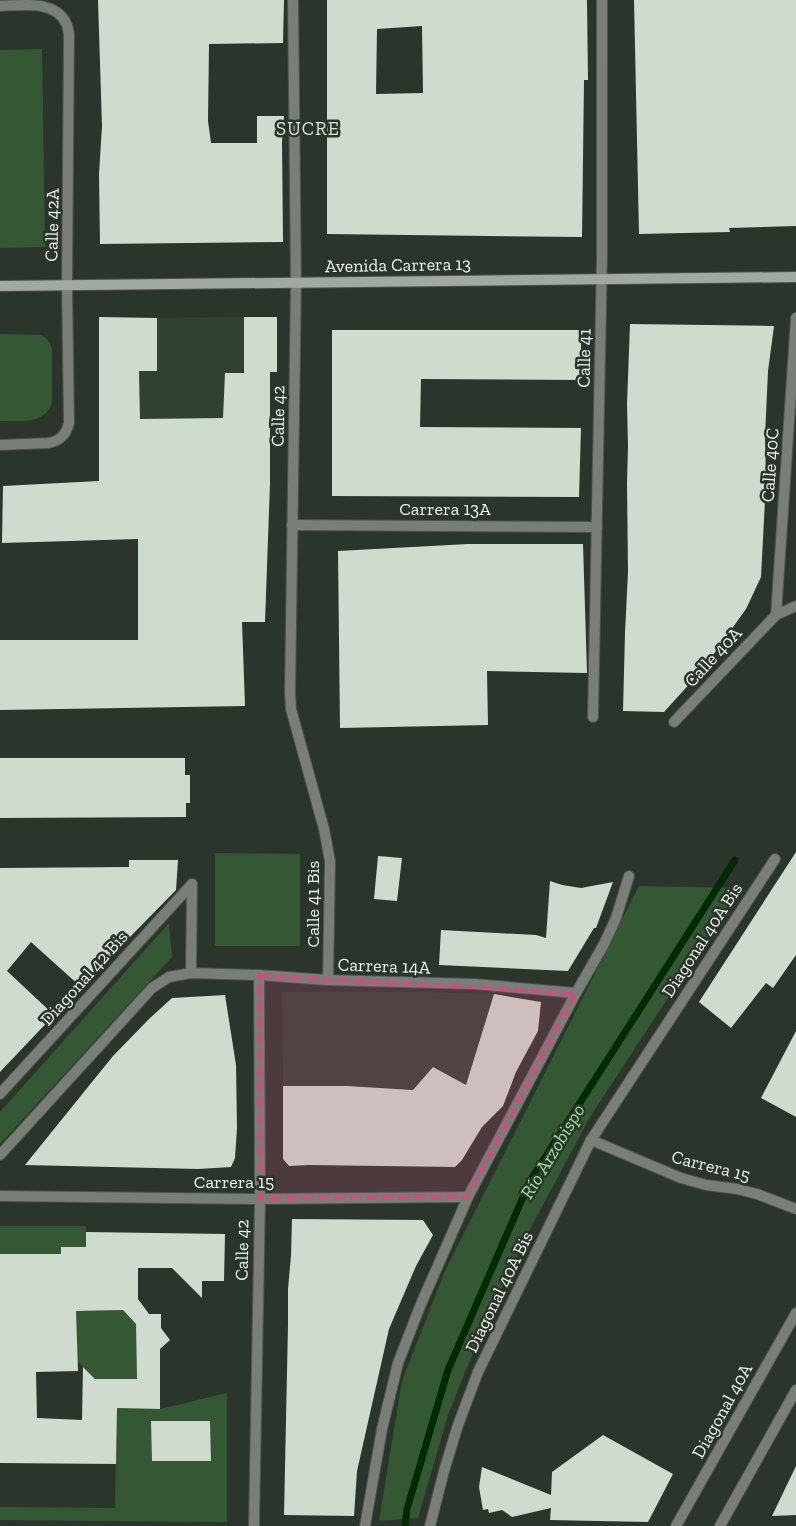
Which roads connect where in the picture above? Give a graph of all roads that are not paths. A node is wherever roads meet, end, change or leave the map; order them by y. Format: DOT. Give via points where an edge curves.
graph roads {
  1 [pos="293,0"];
  2 [pos="602,0"];
  3 [pos="0,6"];
  4 [pos="796,277"];
  5 [pos="602,279"];
  6 [pos="296,282"];
  7 [pos="0,286"];
  8 [pos="67,286"];
  9 [pos="796,318"];
  10 [pos="0,445"];
  11 [pos="292,525"];
  12 [pos="597,527"];
  13 [pos="796,606"];
  14 [pos="776,615"];
  15 [pos="593,718"];
  16 [pos="674,722"];
  17 [pos="324,829"];
  18 [pos="775,859"];
  19 [pos="629,876"];
  20 [pos="192,973"];
  21 [pos="259,975"];
  22 [pos="328,980"];
  23 [pos="576,993"];
  24 [pos="0,1094"];
  25 [pos="591,1140"];
  26 [pos="0,1155"];
  27 [pos="0,1196"];
  28 [pos="468,1197"];
  29 [pos="260,1199"];
  30 [pos="796,1209"];
  31 [pos="796,1312"];
  32 [pos="796,1390"];
  33 [pos="254,1526"];
  34 [pos="365,1526"];
  35 [pos="430,1526"];
  36 [pos="676,1526"];
  37 [pos="720,1526"];
  1 -- 6 [label="street, Calle 42"];
  2 -- 5 [label="street, Calle 41"];
  3 -- 8 [label="street, Calle 42A" via="40,4 52,8 61,15 69,34"];
  4 -- 5 [label="main road, Avenida Carrera 13"];
  5 -- 6 [label="main road, Avenida Carrera 13"];
  5 -- 12 [label="street, Calle 41"];
  6 -- 8 [label="main road, Avenida Carrera 13"];
  6 -- 11 [label="street, Calle 42"];
  7 -- 8 [label="main road, Avenida Carrera 13"];
  8 -- 10 [label="street, Calle 42A" via="67,431 56,442"];
  9 -- 14 [label="street, Calle 40C"];
  11 -- 12 [label="street, Carrera 13A"];
  11 -- 17 [label="street, Calle 42" via="291,710"];
  12 -- 15 [label="street, Calle 41"];
  13 -- 14 [label="street"];
  14 -- 16 [label="street, Calle 40A"];
  17 -- 22 [label="street, Calle 41 Bis" via="330,861"];
  18 -- 25 [label="street, Diagonal 40A Bis"];
  19 -- 23 [label="street" via="616,918"];
  20 -- 21 [label="street, Carrera 14A"];
  20 -- 24 [label="street, Diagonal 42 Bis" via="192,884"];
  20 -- 26 [label="street" via="169,977 152,988"];
  21 -- 22 [label="street, Carrera 14A"];
  21 -- 29 [label="street, Calle 42"];
  22 -- 23 [label="street, Carrera 14A" via="475,984"];
  23 -- 28 [label="street"];
  25 -- 30 [label="street, Carrera 15" via="680,1178 758,1194"];
  25 -- 35 [label="street, Diagonal 40A Bis" via="478,1372 458,1425"];
  27 -- 29 [label="street, Carrera 15"];
  28 -- 29 [label="street, Carrera 15"];
  28 -- 34 [label="street" via="398,1363 382,1429"];
  29 -- 33 [label="street, Calle 42"];
  31 -- 36 [label="street, Diagonal 40A"];
  32 -- 37 [label="street"];
}
